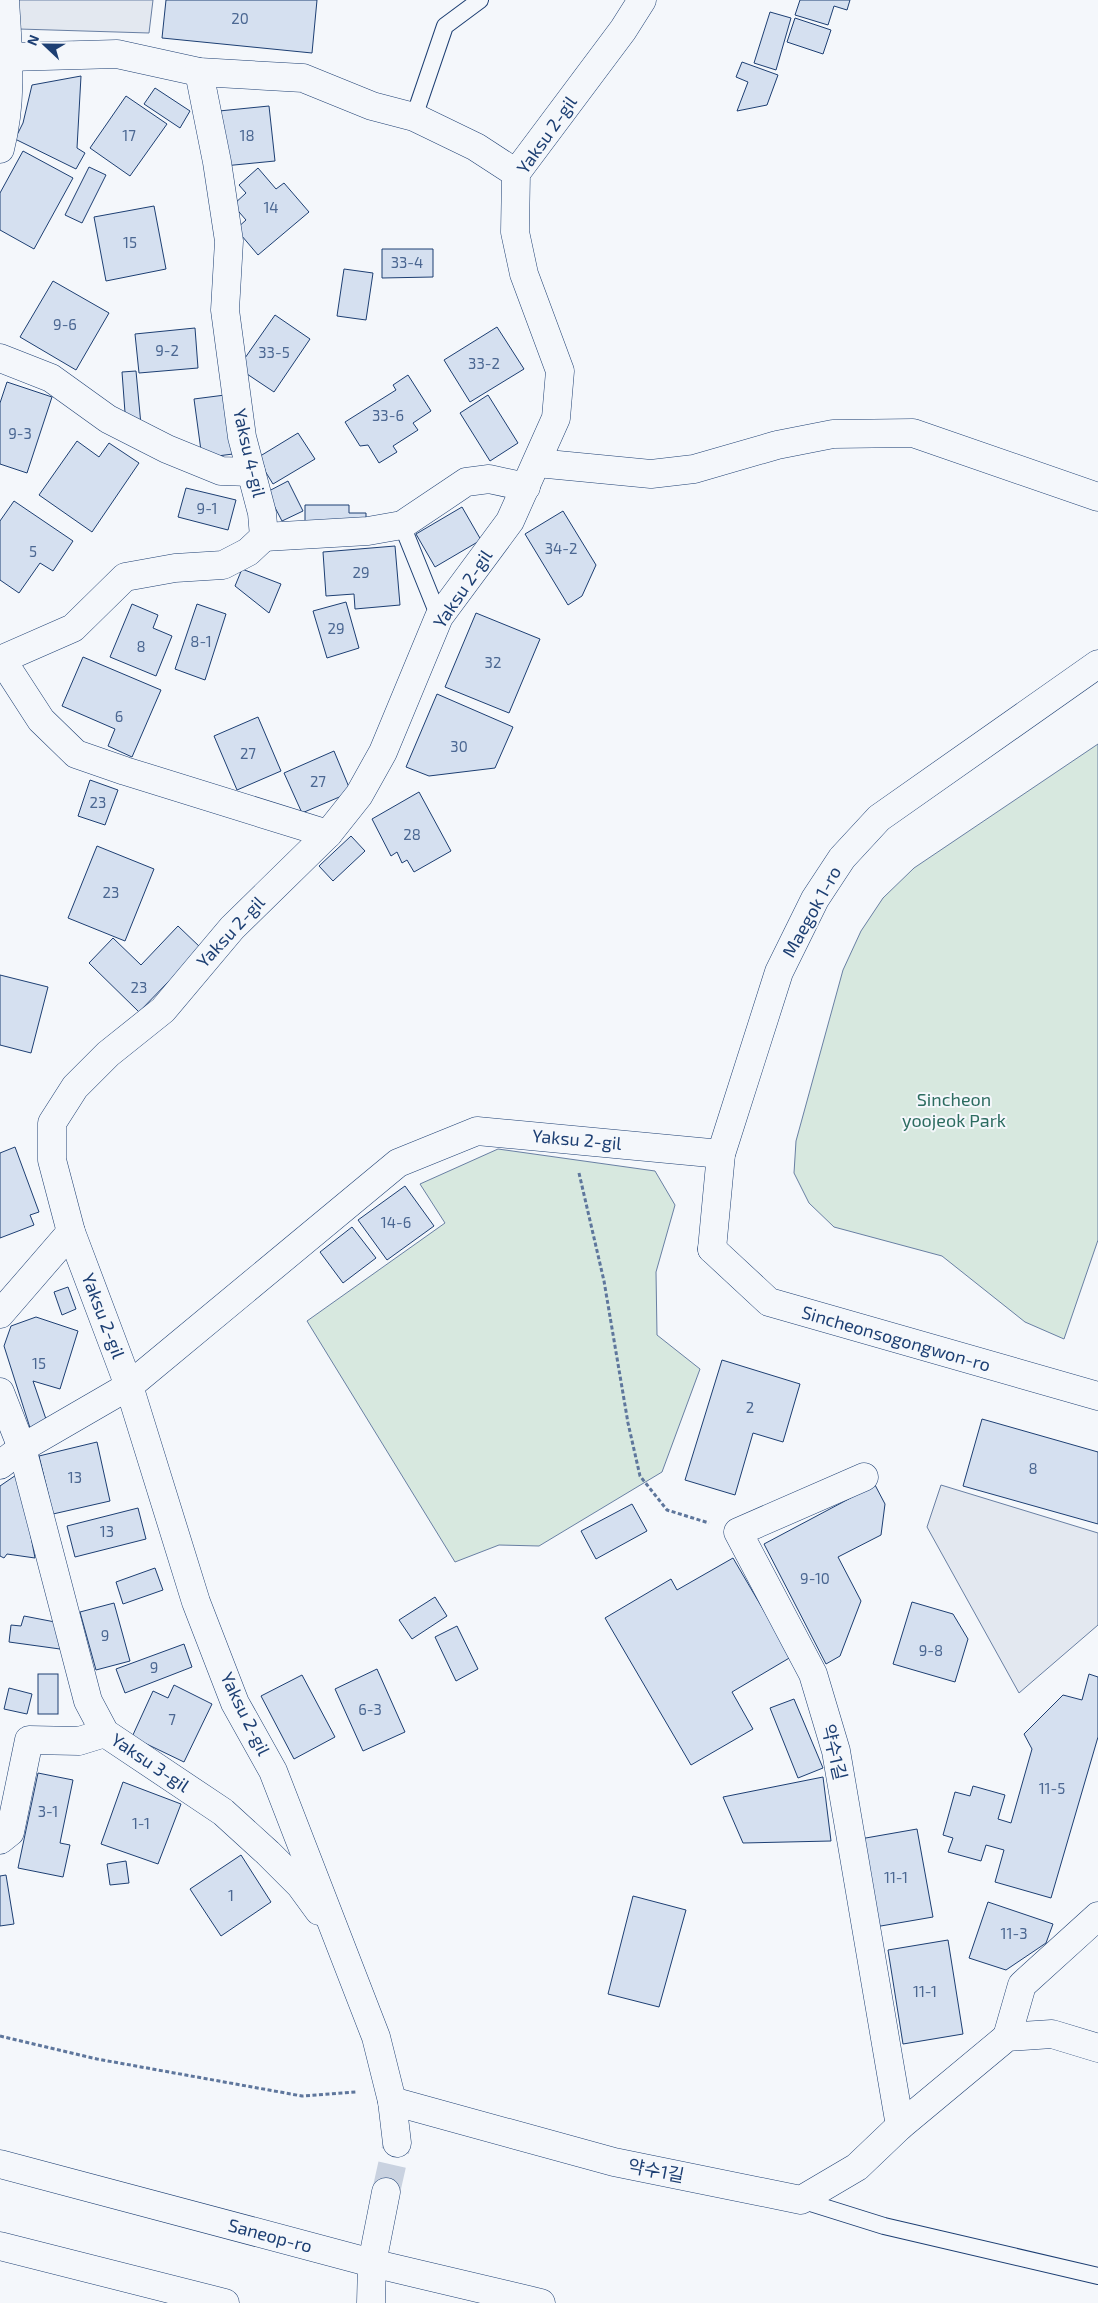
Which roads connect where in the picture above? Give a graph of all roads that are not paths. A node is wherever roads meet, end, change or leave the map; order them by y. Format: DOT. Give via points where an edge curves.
graph roads {
  1 [pos="5,0"];
  2 [pos="480,0"];
  3 [pos="642,0"];
  4 [pos="8,57"];
  5 [pos="199,72"];
  6 [pos="414,117"];
  7 [pos="0,149"];
  8 [pos="516,173"];
  9 [pos="0,358"];
  10 [pos="537,463"];
  11 [pos="251,472"];
  12 [pos="526,488"];
  13 [pos="1098,497"];
  14 [pos="402,525"];
  15 [pos="264,537"];
  16 [pos="439,617"];
  17 [pos="1,660"];
  18 [pos="1098,664"];
  19 [pos="328,834"];
  20 [pos="721,1154"];
  21 [pos="71,1232"];
  22 [pos="712,1249"];
  23 [pos="0,1314"];
  24 [pos="129,1386"];
  25 [pos="0,1392"];
  26 [pos="1098,1396"];
  27 [pos="22,1448"];
  28 [pos="0,1465"];
  29 [pos="864,1477"];
  30 [pos="105,1733"];
  31 [pos="0,1840"];
  32 [pos="1098,1916"];
  33 [pos="339,1939"];
  34 [pos="1006,2037"];
  35 [pos="1098,2048"];
  36 [pos="391,2095"];
  37 [pos="900,2126"];
  38 [pos="397,2142"];
  39 [pos="0,2164"];
  40 [pos="386,2192"];
  41 [pos="801,2200"];
  42 [pos="0,2246"];
  43 [pos="372,2264"];
  44 [pos="1098,2276"];
  45 [pos="225,2303"];
  46 [pos="371,2303"];
  47 [pos="541,2303"];
  1 -- 4 [label="street"];
  2 -- 6 [label="lane" via="445,26"];
  3 -- 8 [label="street, Yaksu 2-gil"];
  4 -- 5 [label="street" via="116,54"];
  4 -- 7 [label="street" via="7,120"];
  5 -- 6 [label="street" via="304,78 372,106"];
  5 -- 11 [label="street, Yaksu 4-gil" via="229,241 225,310 242,437"];
  6 -- 8 [label="street" via="476,147"];
  8 -- 10 [label="street, Yaksu 2-gil" via="515,232 524,274 560,371 556,418"];
  9 -- 11 [label="street" via="50,378 108,419 167,449 222,471"];
  10 -- 12 [label="street, Yaksu 2-gil"];
  10 -- 13 [label="street" via="651,474 694,469 777,445 833,434 913,434"];
  11 -- 15 [label="street, Yaksu 4-gil" via="262,513"];
  12 -- 14 [label="street" via="489,479 466,482"];
  12 -- 16 [label="street, Yaksu 2-gil" via="510,521"];
  14 -- 15 [label="street" via="368,531"];
  14 -- 16 [label="lane"];
  15 -- 17 [label="street" via="248,552 223,565 175,568 125,577 73,628"];
  16 -- 19 [label="street, Yaksu 2-gil" via="384,752 360,795"];
  17 -- 19 [label="street" via="42,720 76,754"];
  18 -- 20 [label="street, Maegok 1-ro" via="878,818 842,858 815,899 779,972"];
  19 -- 21 [label="street, Yaksu 2-gil" via="232,928 163,1010 108,1054 70,1094 52,1124 52,1160"];
  20 -- 22 [label="street, Maegok 1-ro"];
  20 -- 24 [label="street, Yaksu 2-gil" via="477,1131 398,1163"];
  21 -- 23 [label="street"];
  21 -- 24 [label="street, Yaksu 2-gil"];
  22 -- 26 [label="street, Sincheonsogongwon-ro" via="769,1302"];
  24 -- 27 [label="street"];
  24 -- 33 [label="street, Yaksu 2-gil" via="196,1602 235,1703 273,1771"];
  25 -- 27 [label="street, Yaksu 3-gil"];
  27 -- 28 [label="street"];
  27 -- 30 [label="street, Yaksu 3-gil" via="88,1701"];
  29 -- 37 [label="street, 약수1길" via="738,1532 813,1674 836,1751"];
  30 -- 31 [label="street" via="79,1741 29,1740 10,1832"];
  30 -- 33 [label="street, Yaksu 3-gil" via="222,1812 300,1885"];
  32 -- 34 [label="street" via="1022,1985"];
  33 -- 36 [label="street, Yaksu 2-gil" via="376,2037"];
  34 -- 35 [label="street" via="1052,2034"];
  34 -- 37 [label="street"];
  36 -- 38 [label="street, Yaksu 2-gil"];
  36 -- 41 [label="street, 약수1길" via="614,2162"];
  37 -- 41 [label="street" via="857,2167"];
  39 -- 43 [label="street, Saneop-ro"];
  40 -- 43 [label="street"];
  41 -- 44 [label="lane" via="884,2226"];
  42 -- 45 [label="street"];
  43 -- 46 [label="street"];
  43 -- 47 [label="street, Saneop-ro"];
}
